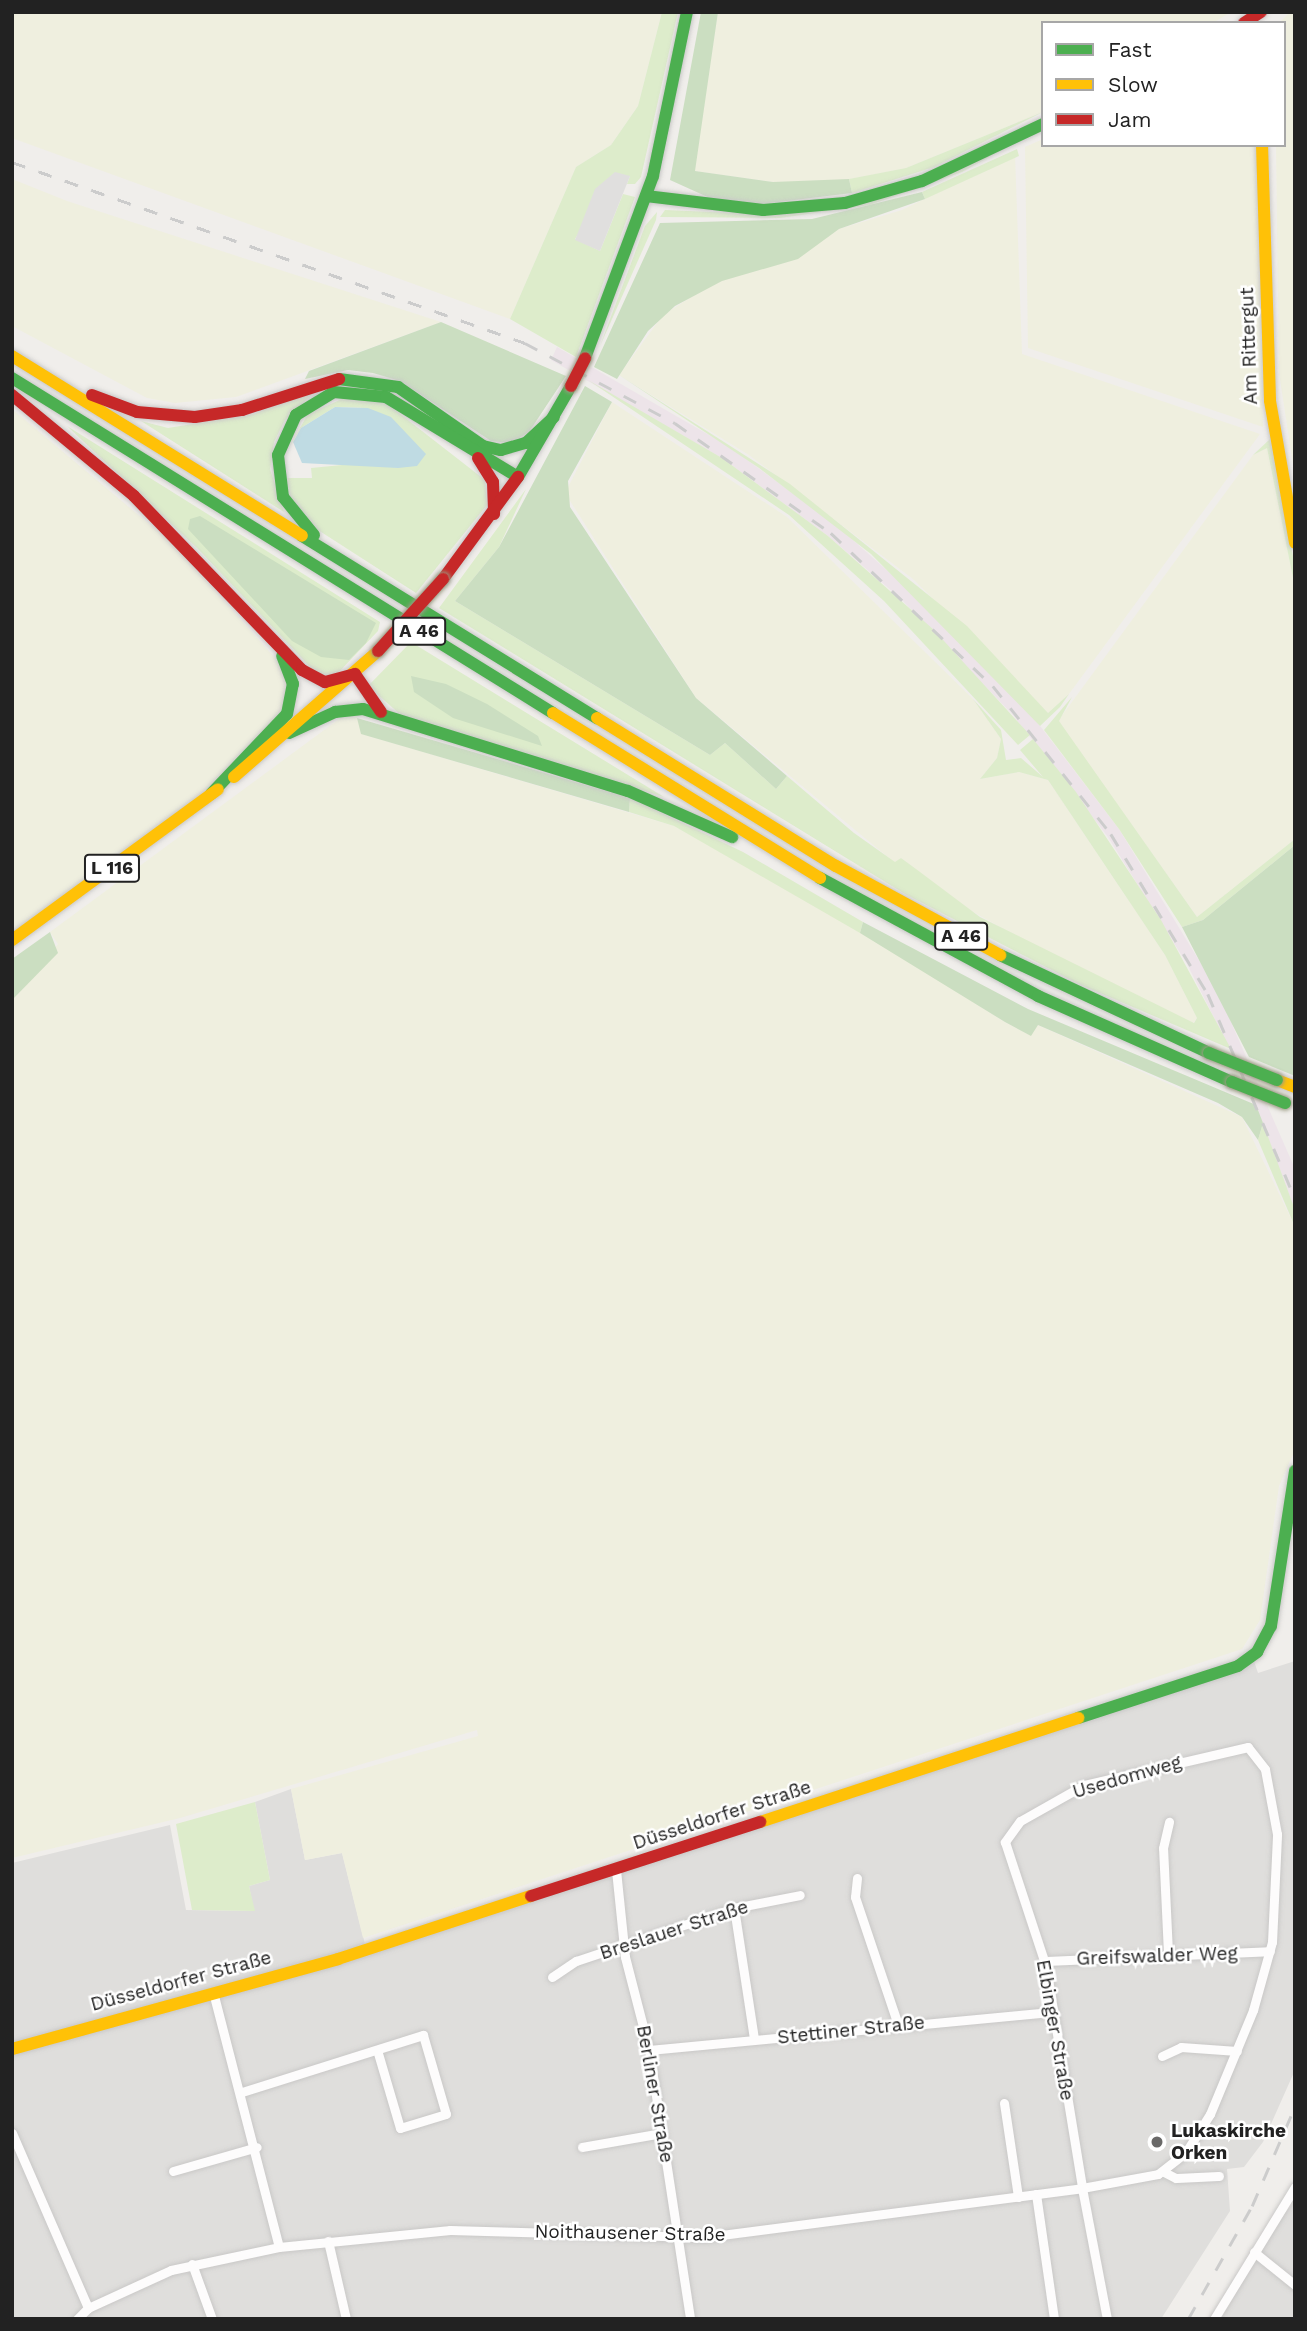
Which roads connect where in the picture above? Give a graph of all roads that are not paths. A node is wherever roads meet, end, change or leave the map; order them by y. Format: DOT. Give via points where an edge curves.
graph roads {
  1 [pos="687,12"];
  2 [pos="1041,125"];
  3 [pos="1262,147"];
  4 [pos="646,197"];
  5 [pos="12,356"];
  6 [pos="26,364"];
  7 [pos="12,378"];
  8 [pos="12,395"];
  9 [pos="554,417"];
  10 [pos="480,451"];
  11 [pos="518,477"];
  12 [pos="494,513"];
  13 [pos="1295,543"];
  14 [pos="377,583"];
  15 [pos="269,637"];
  16 [pos="355,674"];
  17 [pos="389,716"];
  18 [pos="289,733"];
  19 [pos="211,794"];
  20 [pos="827,882"];
  21 [pos="12,940"];
  22 [pos="1295,1087"];
  23 [pos="1290,1105"];
  24 [pos="1295,1471"];
  25 [pos="1169,1822"];
  26 [pos="1007,1836"];
  27 [pos="616,1870"];
  28 [pos="857,1878"];
  29 [pos="800,1895"];
  30 [pos="734,1908"];
  31 [pos="623,1945"];
  32 [pos="1270,1951"];
  33 [pos="1168,1953"];
  34 [pos="1045,1961"];
  35 [pos="552,1977"];
  36 [pos="214,1992"];
  37 [pos="1053,2012"];
  38 [pos="898,2025"];
  39 [pos="754,2039"];
  40 [pos="12,2049"];
  41 [pos="377,2050"];
  42 [pos="649,2050"];
  43 [pos="1237,2051"];
  44 [pos="1162,2056"];
  45 [pos="242,2092"];
  46 [pos="1004,2103"];
  47 [pos="12,2133"];
  48 [pos="662,2133"];
  49 [pos="257,2147"];
  50 [pos="582,2147"];
  51 [pos="173,2171"];
  52 [pos="1164,2172"];
  53 [pos="1219,2176"];
  54 [pos="1295,2187"];
  55 [pos="1082,2188"];
  56 [pos="1036,2194"];
  57 [pos="1018,2196"];
  58 [pos="678,2237"];
  59 [pos="328,2241"];
  60 [pos="279,2246"];
  61 [pos="1254,2252"];
  62 [pos="192,2263"];
  63 [pos="1295,2285"];
  64 [pos="88,2308"];
  65 [pos="77,2319"];
  66 [pos="212,2319"];
  67 [pos="346,2319"];
  68 [pos="690,2319"];
  69 [pos="1054,2319"];
  70 [pos="1107,2319"];
  71 [pos="1214,2319"];
  1 -- 4 [label="main road, L 116"];
  2 -- 4 [label="main road" via="933,176 845,203 763,210"];
  3 -- 13 [label="main road, Am Rittergut" via="1268,381"];
  4 -- 9 [label="main road, L 116, bridge" via="585,358"];
  5 -- 6 [label="main road, A 46"];
  6 -- 10 [label="main road" via="114,406 171,418 236,412 325,379 369,378 409,393"];
  6 -- 14 [label="main road, A 46"];
  7 -- 20 [label="main road, A 46"];
  8 -- 15 [label="main road" via="134,496"];
  9 -- 10 [label="main road" via="518,447"];
  9 -- 11 [label="main road, L 116"];
  10 -- 11 [label="main road"];
  10 -- 12 [label="main road" via="492,479"];
  10 -- 14 [label="main road" via="368,391 323,395 290,423 276,465 287,505 310,532"];
  11 -- 12 [label="main road, L 116"];
  12 -- 16 [label="main road, L 116, bridge" via="443,579"];
  14 -- 22 [label="main road, A 46, bridge" via="902,904 1059,986"];
  15 -- 16 [label="main road" via="315,679"];
  15 -- 19 [label="main road" via="292,677 290,708"];
  16 -- 17 [label="main road" via="366,697"];
  16 -- 18 [label="main road, L 116"];
  17 -- 18 [label="main road" via="348,709"];
  17 -- 20 [label="main road" via="628,791"];
  18 -- 19 [label="main road, L 116"];
  19 -- 21 [label="main road, L 116"];
  20 -- 23 [label="main road, A 46, bridge" via="1038,996"];
  24 -- 27 [label="main road, Düsseldorfer Straße" via="1272,1623 1260,1648 1241,1665"];
  25 -- 33 [label="street" via="1163,1847"];
  26 -- 32 [label="street, Usedomweg" via="1020,1821 1088,1784 1236,1746 1258,1753 1279,1861"];
  26 -- 34 [label="street, Elbinger Straße" via="1006,1854"];
  27 -- 31 [label="street, Berliner Straße"];
  27 -- 36 [label="main road, Düsseldorfer Straße"];
  28 -- 38 [label="street" via="855,1897"];
  29 -- 30 [label="street, Breslauer Straße"];
  30 -- 31 [label="street, Breslauer Straße"];
  30 -- 39 [label="street"];
  31 -- 35 [label="street, Breslauer Straße"];
  31 -- 42 [label="street, Berliner Straße"];
  32 -- 33 [label="street, Greifswalder Weg"];
  32 -- 43 [label="street"];
  33 -- 34 [label="street, Greifswalder Weg"];
  34 -- 37 [label="street, Elbinger Straße"];
  36 -- 40 [label="main road, Düsseldorfer Straße"];
  36 -- 45 [label="street"];
  37 -- 38 [label="street, Stettiner Straße"];
  37 -- 55 [label="street, Elbinger Straße"];
  38 -- 39 [label="street, Stettiner Straße"];
  39 -- 42 [label="street, Stettiner Straße"];
  41 -- 41 [label="street" via="423,2035 446,2114 400,2129"];
  41 -- 45 [label="street"];
  42 -- 48 [label="street, Berliner Straße"];
  43 -- 44 [label="street" via="1181,2047"];
  43 -- 52 [label="street" via="1200,2132"];
  45 -- 49 [label="street"];
  46 -- 57 [label="street"];
  47 -- 64 [label="street"];
  48 -- 50 [label="street"];
  48 -- 58 [label="street, Berliner Straße"];
  49 -- 51 [label="street"];
  49 -- 60 [label="street"];
  52 -- 53 [label="street, Noithausener Straße" via="1176,2178"];
  52 -- 55 [label="street, Noithausener Straße"];
  54 -- 61 [label="street"];
  55 -- 56 [label="street, Noithausener Straße"];
  55 -- 70 [label="street, Elbinger Straße"];
  56 -- 57 [label="street, Noithausener Straße"];
  56 -- 69 [label="street"];
  57 -- 58 [label="street, Noithausener Straße"];
  58 -- 59 [label="street, Noithausener Straße" via="450,2230"];
  58 -- 68 [label="street, Berliner Straße"];
  59 -- 60 [label="street, Noithausener Straße"];
  59 -- 67 [label="street"];
  60 -- 62 [label="street, Noithausener Straße"];
  61 -- 63 [label="street"];
  61 -- 71 [label="street"];
  62 -- 64 [label="street, Noithausener Straße"];
  62 -- 66 [label="street"];
  64 -- 65 [label="street"];
}
